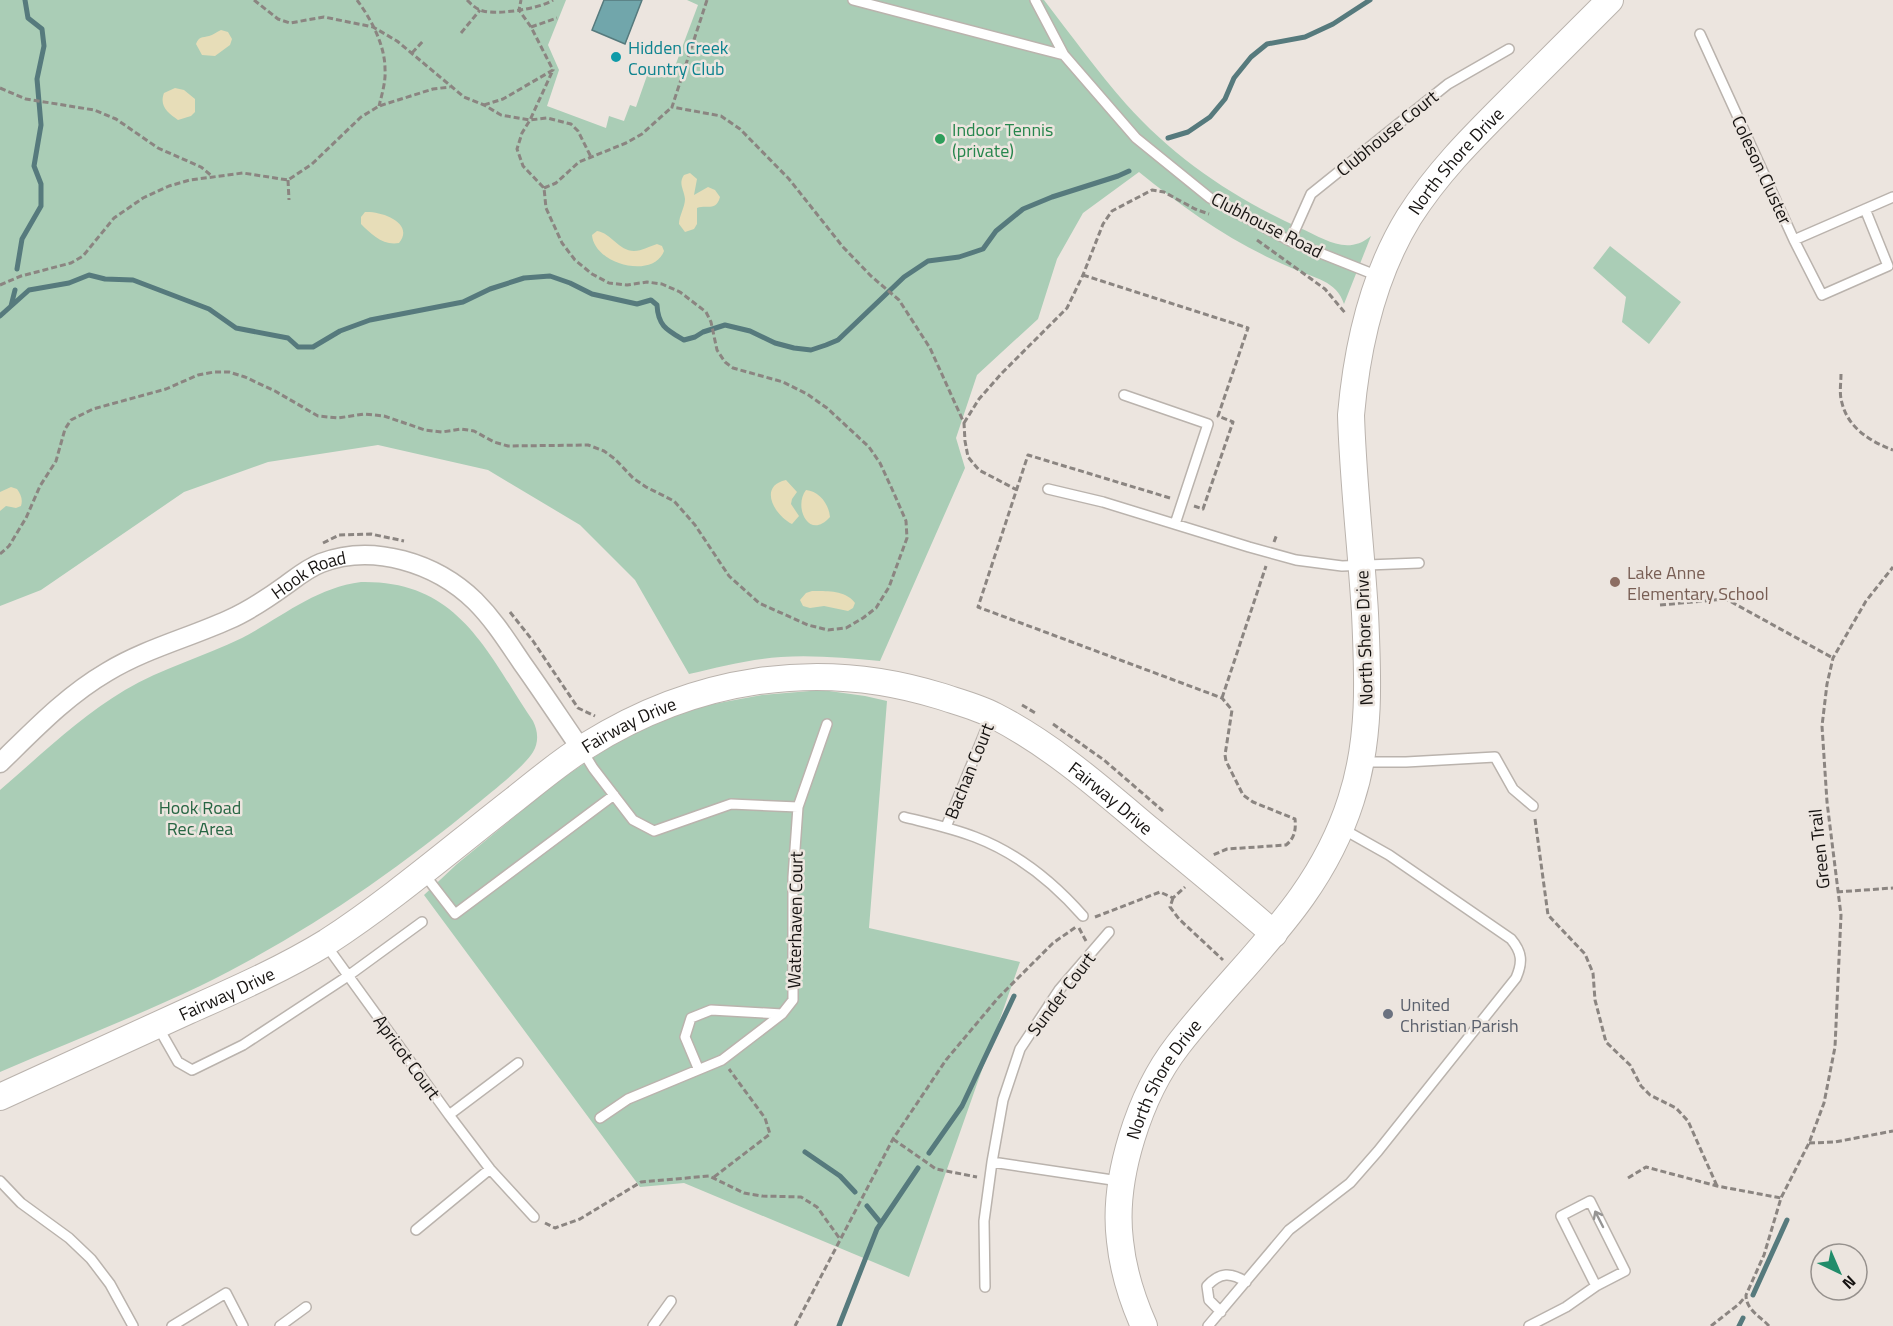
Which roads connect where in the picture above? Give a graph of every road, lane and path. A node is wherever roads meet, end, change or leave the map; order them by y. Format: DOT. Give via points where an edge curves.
graph roads {
  1 [pos="254,0"];
  2 [pos="357,0"];
  3 [pos="467,0"];
  4 [pos="521,0"];
  5 [pos="553,0"];
  6 [pos="707,0"];
  7 [pos="853,0"];
  8 [pos="1035,0"];
  9 [pos="1610,0"];
  10 [pos="480,10"];
  11 [pos="519,10"];
  12 [pos="557,18"];
  13 [pos="373,27"];
  14 [pos="531,27"];
  15 [pos="461,33"];
  16 [pos="1700,33"];
  17 [pos="424,40"];
  18 [pos="1509,49"];
  19 [pos="412,53"];
  20 [pos="1064,55"];
  21 [pos="553,70"];
  22 [pos="450,87"];
  23 [pos="0,88"];
  24 [pos="379,105"];
  25 [pos="484,105"];
  26 [pos="672,107"];
  27 [pos="530,120"];
  28 [pos="591,157"];
  29 [pos="213,177"];
  30 [pos="288,180"];
  31 [pos="544,188"];
  32 [pos="1893,196"];
  33 [pos="289,200"];
  34 [pos="1865,209"];
  35 [pos="1216,217"];
  36 [pos="1255,238"];
  37 [pos="1794,240"];
  38 [pos="1290,241"];
  39 [pos="1380,277"];
  40 [pos="0,285"];
  41 [pos="1347,316"];
  42 [pos="1841,374"];
  43 [pos="1124,395"];
  44 [pos="964,423"];
  45 [pos="1893,450"];
  46 [pos="1019,483"];
  47 [pos="1048,489"];
  48 [pos="1017,490"];
  49 [pos="1174,524"];
  50 [pos="1277,534"];
  51 [pos="409,543"];
  52 [pos="314,547"];
  53 [pos="1271,553"];
  54 [pos="0,554"];
  55 [pos="1419,563"];
  56 [pos="1362,566"];
  57 [pos="1893,567"];
  58 [pos="503,605"];
  59 [pos="1660,606"];
  60 [pos="1833,658"];
  61 [pos="1222,698"];
  62 [pos="1018,703"];
  63 [pos="992,714"];
  64 [pos="596,716"];
  65 [pos="827,724"];
  66 [pos="581,749"];
  67 [pos="1361,762"];
  68 [pos="0,763"];
  69 [pos="614,795"];
  70 [pos="1533,806"];
  71 [pos="798,807"];
  72 [pos="1169,816"];
  73 [pos="904,817"];
  74 [pos="946,827"];
  75 [pos="1341,828"];
  76 [pos="1205,850"];
  77 [pos="422,871"];
  78 [pos="1185,887"];
  79 [pos="1893,888"];
  80 [pos="1838,892"];
  81 [pos="1173,898"];
  82 [pos="1085,918"];
  83 [pos="422,922"];
  84 [pos="1078,926"];
  85 [pos="1109,932"];
  86 [pos="1274,934"];
  87 [pos="325,943"];
  88 [pos="1224,960"];
  89 [pos="348,976"];
  90 [pos="782,1014"];
  91 [pos="157,1025"];
  92 [pos="722,1060"];
  93 [pos="518,1063"];
  94 [pos="698,1068"];
  95 [pos="0,1096"];
  96 [pos="449,1115"];
  97 [pos="600,1118"];
  98 [pos="1893,1131"];
  99 [pos="893,1139"];
  100 [pos="1809,1143"];
  101 [pos="992,1162"];
  102 [pos="490,1169"];
  103 [pos="714,1177"];
  104 [pos="1628,1178"];
  105 [pos="990,1179"];
  106 [pos="0,1181"];
  107 [pos="1122,1181"];
  108 [pos="1717,1186"];
  109 [pos="1781,1198"];
  110 [pos="534,1217"];
  111 [pos="416,1230"];
  112 [pos="840,1239"];
  113 [pos="1246,1282"];
  114 [pos="1596,1286"];
  115 [pos="985,1287"];
  116 [pos="1746,1295"];
  117 [pos="671,1302"];
  118 [pos="306,1307"];
  119 [pos="1221,1312"];
  120 [pos="133,1326"];
  121 [pos="172,1326"];
  122 [pos="243,1326"];
  123 [pos="280,1326"];
  124 [pos="653,1326"];
  125 [pos="795,1326"];
  126 [pos="1144,1326"];
  127 [pos="1208,1326"];
  128 [pos="1529,1326"];
  129 [pos="1711,1326"];
  130 [pos="1769,1326"];
  1 -- 13 [label="path" via="278,20 290,23 324,16"];
  2 -- 13 [label="path"];
  3 -- 10 [label="path"];
  4 -- 11 [label="path"];
  5 -- 11 [label="path"];
  6 -- 26 [label="path"];
  7 -- 20 [label="lane"];
  8 -- 20 [label="lane, Clubhouse Road"];
  9 -- 39 [label="street, North Shore Drive" via="1454,156 1408,218"];
  10 -- 11 [label="path"];
  10 -- 15 [label="path"];
  11 -- 14 [label="path"];
  12 -- 14 [label="path"];
  13 -- 19 [label="path"];
  13 -- 24 [label="path" via="386,68"];
  14 -- 21 [label="path"];
  16 -- 37 [label="lane, Coleson Cluster"];
  17 -- 19 [label="path"];
  18 -- 38 [label="lane, Clubhouse Court" via="1448,84 1311,194"];
  19 -- 22 [label="path"];
  20 -- 38 [label="lane, Clubhouse Road" via="1136,138 1154,153 1210,198"];
  21 -- 25 [label="path" via="513,94"];
  21 -- 27 [label="path"];
  22 -- 24 [label="path"];
  22 -- 25 [label="path"];
  23 -- 29 [label="path" via="26,99 94,110 116,119 158,148 201,167"];
  24 -- 30 [label="path"];
  25 -- 27 [label="path" via="501,115"];
  26 -- 28 [label="path" via="642,134"];
  26 -- 44 [label="path" via="720,116 740,129 789,179 843,247 898,300 930,348"];
  27 -- 28 [label="path" via="547,118 571,124"];
  27 -- 31 [label="path" via="517,149 524,166"];
  28 -- 31 [label="path"];
  29 -- 30 [label="path" via="243,173"];
  29 -- 40 [label="path" via="169,186 143,198 114,218 82,256 71,263"];
  30 -- 33 [label="path"];
  31 -- 54 [label="path" via="546,208 562,243 592,274 609,283 647,282 680,292 706,312 717,350 725,362 733,368 783,382 827,408 869,447 906,521 908,538 889,587 876,608 863,618 846,628 828,630 759,603 729,576 674,501 633,478 604,451 588,445 508,446 474,431 425,430 384,416 318,416 275,391 229,372 198,375 166,389 93,409 71,420 56,461 26,518"];
  32 -- 34 [label="lane, Coleson Cluster"];
  34 -- 37 [label="lane, Coleson Cluster"];
  34 -- 37 [label="lane" via="1888,266 1822,295"];
  35 -- 44 [label="path" via="1152,190 1113,211 1103,224 1067,308 1001,374"];
  36 -- 41 [label="path" via="1325,289"];
  38 -- 39 [label="lane, Clubhouse Road"];
  39 -- 56 [label="street, North Shore Drive" via="1362,331 1352,416"];
  42 -- 45 [label="path" via="1841,402 1846,414 1873,442"];
  43 -- 49 [label="lane" via="1208,424"];
  44 -- 48 [label="path" via="968,457 978,470"];
  46 -- 48 [label="path"];
  47 -- 49 [label="lane"];
  48 -- 61 [label="path" via="978,607"];
  49 -- 53 [label="lane"];
  50 -- 53 [label="path"];
  51 -- 52 [label="path" via="371,534 339,535"];
  53 -- 56 [label="lane" via="1318,564"];
  53 -- 61 [label="path"];
  55 -- 56 [label="lane"];
  56 -- 67 [label="street, North Shore Drive" via="1369,686"];
  57 -- 60 [label="path, Green Trail" via="1866,601"];
  58 -- 64 [label="path" via="533,640 578,708"];
  59 -- 60 [label="path" via="1726,599"];
  60 -- 80 [label="path, Green Trail" via="1822,726"];
  61 -- 76 [label="path" via="1232,710 1226,761 1243,795 1295,819 1296,826 1286,845 1227,849 1212,856"];
  62 -- 72 [label="path" via="1072,736"];
  63 -- 66 [label="street, Fairway Drive" via="918,689 874,680 828,676 779,678 695,694 653,709"];
  63 -- 74 [label="lane, Bachan Court"];
  63 -- 86 [label="street, Fairway Drive" via="1074,766"];
  65 -- 71 [label="lane, Waterhaven Court"];
  66 -- 68 [label="street, Hook Road" via="492,619 473,599 413,563 364,554 341,556 319,564 230,620 108,671 46,717"];
  66 -- 69 [label="lane"];
  66 -- 77 [label="street, Fairway Drive"];
  67 -- 70 [label="lane" via="1495,757 1513,789"];
  67 -- 75 [label="street, North Shore Drive"];
  69 -- 71 [label="lane" via="633,820 654,831 731,804"];
  69 -- 77 [label="lane" via="455,914"];
  70 -- 108 [label="path" via="1548,915 1585,954 1593,973 1595,1000 1606,1042 1630,1065 1650,1095 1676,1108 1688,1121"];
  71 -- 90 [label="lane, Waterhaven Court" via="793,877 793,1000"];
  73 -- 74 [label="lane, Bachan Court"];
  74 -- 82 [label="lane, Bachan Court" via="1022,862"];
  75 -- 86 [label="street, North Shore Drive" via="1320,871"];
  75 -- 113 [label="lane" via="1389,855 1512,939 1521,955 1521,967 1378,1151 1350,1183 1289,1230"];
  77 -- 87 [label="street, Fairway Drive"];
  78 -- 81 [label="path"];
  79 -- 80 [label="path"];
  80 -- 100 [label="path, Green Trail" via="1841,915 1835,1047 1824,1103"];
  81 -- 82 [label="path" via="1160,892"];
  81 -- 88 [label="path" via="1170,907 1179,919"];
  83 -- 89 [label="lane"];
  84 -- 99 [label="path" via="1053,943 998,998 945,1060"];
  85 -- 101 [label="lane, Sunder Court" via="1059,990 1020,1048 1003,1100"];
  86 -- 107 [label="street, North Shore Drive" via="1178,1046 1158,1077 1136,1127"];
  87 -- 89 [label="lane, Apricot Court"];
  87 -- 91 [label="street, Fairway Drive" via="257,980"];
  89 -- 91 [label="lane" via="243,1045 192,1070 178,1062"];
  89 -- 96 [label="lane, Apricot Court"];
  90 -- 92 [label="lane, Waterhaven Court"];
  90 -- 94 [label="lane" via="711,1010 691,1018 686,1037"];
  91 -- 95 [label="street, Fairway Drive"];
  92 -- 94 [label="lane, Waterhaven Court"];
  92 -- 103 [label="path" via="765,1118 770,1134"];
  93 -- 96 [label="lane"];
  94 -- 97 [label="lane, Waterhaven Court" via="628,1099"];
  96 -- 102 [label="lane, Apricot Court"];
  98 -- 100 [label="path"];
  99 -- 105 [label="path" via="936,1169"];
  99 -- 112 [label="path"];
  100 -- 109 [label="path, Green Trail"];
  101 -- 105 [label="lane, Sunder Court"];
  101 -- 107 [label="lane"];
  102 -- 110 [label="lane, Apricot Court"];
  102 -- 111 [label="lane"];
  103 -- 110 [label="path" via="641,1182 580,1220 555,1228"];
  103 -- 112 [label="path" via="744,1193 801,1197 817,1207"];
  104 -- 108 [label="path" via="1646,1167"];
  105 -- 115 [label="lane, Sunder Court" via="984,1221"];
  106 -- 120 [label="lane" via="21,1203 91,1259"];
  107 -- 126 [label="street, North Shore Drive" via="1119,1239 1135,1307"];
  108 -- 109 [label="path"];
  109 -- 116 [label="path, Green Trail" via="1764,1255"];
  112 -- 125 [label="path"];
  113 -- 119 [label="lane"];
  113 -- 119 [label="lane" via="1226,1274 1215,1277 1207,1286 1209,1300"];
  114 -- 114 [label="lane, one-way" via="1625,1271 1590,1201 1561,1216"];
  114 -- 128 [label="lane"];
  116 -- 129 [label="path"];
  116 -- 130 [label="path" via="1752,1311"];
  117 -- 124 [label="lane"];
  118 -- 123 [label="lane"];
  119 -- 127 [label="lane"];
  121 -- 122 [label="lane" via="226,1293"];
}
